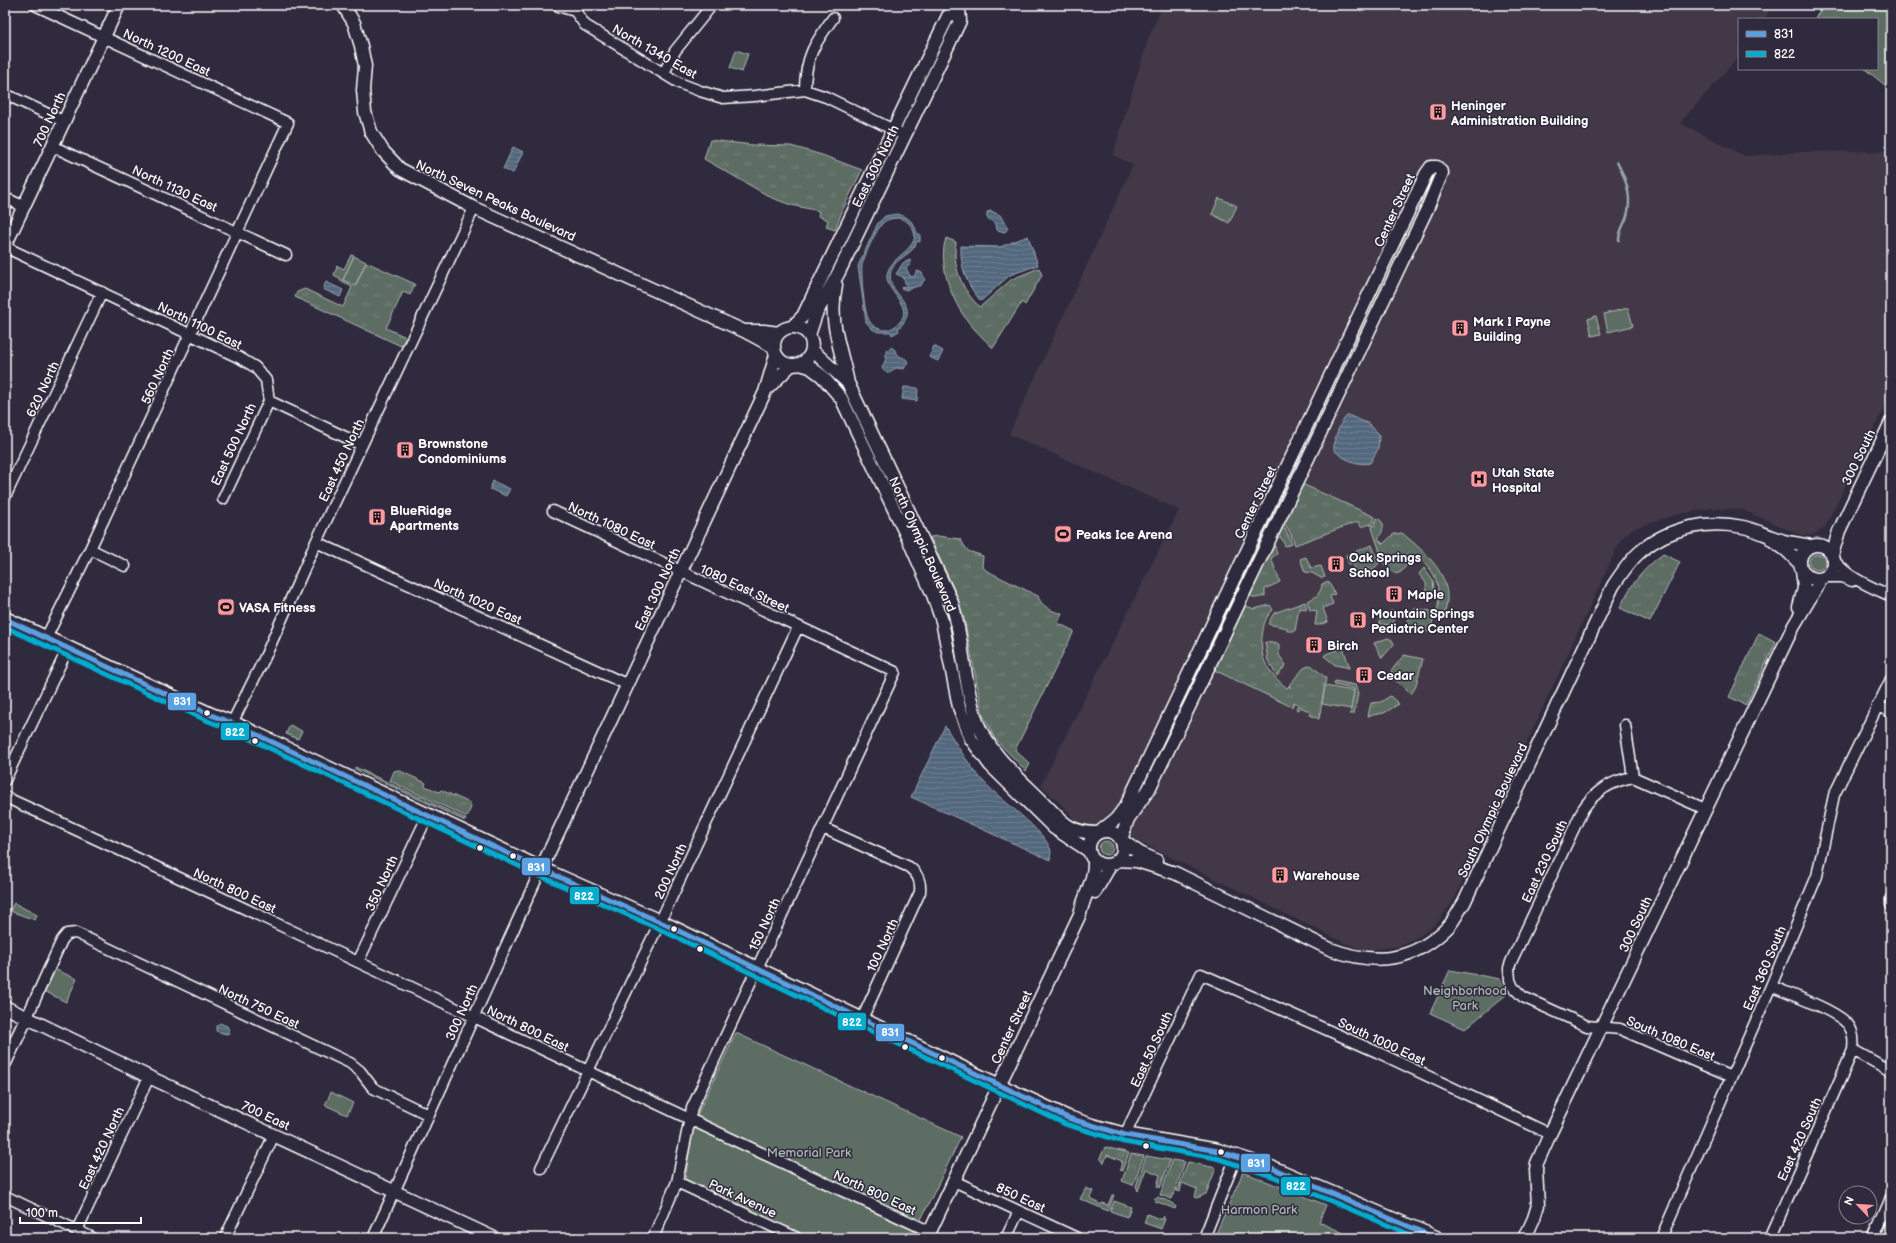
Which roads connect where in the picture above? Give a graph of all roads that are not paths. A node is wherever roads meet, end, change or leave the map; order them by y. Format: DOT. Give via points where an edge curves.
graph roads {
  1 [pos="35,5"];
  2 [pos="119,5"];
  3 [pos="343,5"];
  4 [pos="712,5"];
  5 [pos="558,6"];
  6 [pos="959,7"];
  7 [pos="576,8"];
  8 [pos="834,18"];
  9 [pos="103,36"];
  10 [pos="664,73"];
  11 [pos="805,90"];
  12 [pos="5,94"];
  13 [pos="63,121"];
  14 [pos="288,123"];
  15 [pos="893,130"];
  16 [pos="906,136"];
  17 [pos="52,146"];
  18 [pos="5,198"];
  19 [pos="1412,202"];
  20 [pos="24,206"];
  21 [pos="474,208"];
  22 [pos="1427,209"];
  23 [pos="1402,226"];
  24 [pos="238,232"];
  25 [pos="1415,232"];
  26 [pos="5,246"];
  27 [pos="286,255"];
  28 [pos="839,272"];
  29 [pos="102,292"];
  30 [pos="792,327"];
  31 [pos="744,331"];
  32 [pos="779,333"];
  33 [pos="191,334"];
  34 [pos="809,335"];
  35 [pos="812,350"];
  36 [pos="775,351"];
  37 [pos="796,364"];
  38 [pos="848,384"];
  39 [pos="1327,385"];
  40 [pos="1340,391"];
  41 [pos="765,392"];
  42 [pos="269,402"];
  43 [pos="1891,422"];
  44 [pos="362,445"];
  45 [pos="5,497"];
  46 [pos="223,499"];
  47 [pos="1850,505"];
  48 [pos="1269,506"];
  49 [pos="553,512"];
  50 [pos="1283,512"];
  51 [pos="1760,532"];
  52 [pos="316,542"];
  53 [pos="1813,546"];
  54 [pos="90,549"];
  55 [pos="1833,557"];
  56 [pos="124,566"];
  57 [pos="1801,567"];
  58 [pos="681,572"];
  59 [pos="1824,577"];
  60 [pos="1233,582"];
  61 [pos="1866,585"];
  62 [pos="1246,588"];
  63 [pos="1890,593"];
  64 [pos="5,618"];
  65 [pos="798,627"];
  66 [pos="1793,627"];
  67 [pos="46,638"];
  68 [pos="68,648"];
  69 [pos="1190,671"];
  70 [pos="1203,677"];
  71 [pos="1891,679"];
  72 [pos="628,685"];
  73 [pos="1877,705"];
  74 [pos="1891,712"];
  75 [pos="232,723"];
  76 [pos="1625,725"];
  77 [pos="1148,759"];
  78 [pos="1160,765"];
  79 [pos="1633,777"];
  80 [pos="5,780"];
  81 [pos="5,797"];
  82 [pos="575,798"];
  83 [pos="1705,809"];
  84 [pos="428,815"];
  85 [pos="823,828"];
  86 [pos="1099,832"];
  87 [pos="1121,840"];
  88 [pos="1092,855"];
  89 [pos="1114,862"];
  90 [pos="541,869"];
  91 [pos="1175,872"];
  92 [pos="1891,898"];
  93 [pos="1891,906"];
  94 [pos="1080,914"];
  95 [pos="660,922"];
  96 [pos="358,962"];
  97 [pos="757,969"];
  98 [pos="1201,974"];
  99 [pos="1510,980"];
  100 [pos="1771,986"];
  101 [pos="5,1007"];
  102 [pos="26,1017"];
  103 [pos="474,1017"];
  104 [pos="862,1020"];
  105 [pos="1601,1028"];
  106 [pos="1853,1050"];
  107 [pos="5,1063"];
  108 [pos="1891,1071"];
  109 [pos="588,1072"];
  110 [pos="149,1076"];
  111 [pos="1731,1077"];
  112 [pos="999,1086"];
  113 [pos="429,1115"];
  114 [pos="689,1120"];
  115 [pos="274,1134"];
  116 [pos="1550,1134"];
  117 [pos="1125,1135"];
  118 [pos="1236,1157"];
  119 [pos="542,1168"];
  120 [pos="954,1181"];
  121 [pos="677,1182"];
  122 [pos="394,1191"];
  123 [pos="5,1196"];
  124 [pos="1891,1197"];
  125 [pos="1019,1211"];
  126 [pos="77,1230"];
  127 [pos="929,1235"];
  128 [pos="93,1238"];
  129 [pos="225,1238"];
  130 [pos="373,1238"];
  131 [pos="494,1238"];
  132 [pos="653,1238"];
  133 [pos="797,1238"];
  134 [pos="1006,1238"];
  135 [pos="1075,1238"];
  136 [pos="1204,1238"];
  137 [pos="1436,1238"];
  138 [pos="1525,1238"];
  139 [pos="1661,1238"];
  140 [pos="1770,1238"];
  141 [pos="1873,1238"];
  1 -- 9 [label="street, North 1200 East"];
  2 -- 9 [label="street, 700 North"];
  3 -- 21 [label="street, North Seven Peaks Boulevard" via="354,23 361,46 365,66 364,112 370,132 400,170"];
  4 -- 10 [label="street" via="675,51"];
  5 -- 7 [label="street, North 1340 East"];
  6 -- 15 [label="street, East 300 North" via="948,16"];
  6 -- 16 [label="street, East 300 North" via="960,21"];
  7 -- 10 [label="street, North 1340 East" via="585,25"];
  8 -- 11 [label="street" via="810,54"];
  9 -- 13 [label="street, 700 North"];
  9 -- 14 [label="street, North 1200 East"];
  10 -- 11 [label="street, North 1340 East" via="679,83 723,98"];
  11 -- 15 [label="street, North 1340 East" via="826,97"];
  12 -- 13 [label="street"];
  13 -- 17 [label="street, 700 North"];
  14 -- 24 [label="street, 560 North"];
  15 -- 16 [label="street, North 1340 East"];
  15 -- 30 [label="street, East 300 North" via="802,316"];
  16 -- 28 [label="street, East 300 North"];
  17 -- 20 [label="street, 700 North"];
  17 -- 24 [label="street, North 1130 East"];
  18 -- 20 [label="street"];
  19 -- 22 [label="street"];
  19 -- 22 [label="street, Center Street" via="1431,167 1437,167 1442,173"];
  19 -- 23 [label="street, Center Street"];
  20 -- 26 [label="street, 700 North"];
  21 -- 31 [label="street, North Seven Peaks Boulevard"];
  21 -- 44 [label="street, East 450 North"];
  22 -- 25 [label="street, Center Street"];
  23 -- 25 [label="street"];
  23 -- 39 [label="street, Center Street"];
  24 -- 27 [label="street, North 1130 East"];
  24 -- 33 [label="street, 560 North"];
  25 -- 40 [label="street, Center Street"];
  26 -- 29 [label="street, North 1100 East"];
  28 -- 34 [label="street, East 300 North" via="816,314"];
  28 -- 38 [label="street" via="833,304 833,323"];
  29 -- 33 [label="street, North 1100 East"];
  29 -- 45 [label="street, 620 North"];
  30 -- 32 [label="street"];
  30 -- 34 [label="street" via="804,330"];
  31 -- 32 [label="street, North Seven Peaks Boulevard"];
  31 -- 36 [label="street, North Seven Peaks Boulevard"];
  32 -- 36 [label="street" via="775,339"];
  33 -- 42 [label="street, North 1100 East" via="255,367 266,380"];
  33 -- 54 [label="street, 560 North"];
  34 -- 35 [label="street"];
  35 -- 37 [label="street" via="806,360"];
  35 -- 38 [label="street, North Olympic Boulevard"];
  36 -- 37 [label="street" via="784,363"];
  36 -- 41 [label="street, East 300 North"];
  37 -- 41 [label="street, East 300 North" via="776,378"];
  37 -- 88 [label="street, North Olympic Boulevard" via="810,367 822,376 841,398 910,543 942,621 959,707 971,739 990,765 1054,828"];
  38 -- 86 [label="street, North Olympic Boulevard" via="951,600 971,700 985,737 1023,782 1058,817 1078,832"];
  39 -- 40 [label="street"];
  39 -- 48 [label="street, Center Street"];
  40 -- 50 [label="street, Center Street"];
  41 -- 58 [label="street, East 300 North"];
  42 -- 44 [label="street"];
  42 -- 46 [label="street, East 500 North"];
  43 -- 47 [label="street, 300 South"];
  44 -- 52 [label="street, East 450 North"];
  47 -- 53 [label="street, 300 South" via="1836,526"];
  47 -- 55 [label="street, 300 South" via="1838,531"];
  48 -- 50 [label="street"];
  48 -- 60 [label="street, Center Street"];
  49 -- 58 [label="street, North 1080 East"];
  50 -- 62 [label="street, Center Street"];
  51 -- 53 [label="street, South Olympic Boulevard" via="1784,541"];
  51 -- 57 [label="street, South Olympic Boulevard" via="1787,551"];
  51 -- 91 [label="street, South Olympic Boulevard" via="1720,525 1697,526 1676,531 1654,541 1627,566 1613,586 1464,902 1450,925 1430,943 1392,958 1373,960 1350,956 1330,949"];
  52 -- 72 [label="street, North 1020 East"];
  52 -- 75 [label="street, East 450 North" via="265,657"];
  53 -- 55 [label="street" via="1827,548"];
  53 -- 57 [label="street" via="1802,553"];
  54 -- 56 [label="street"];
  54 -- 67 [label="street, 560 North"];
  55 -- 59 [label="street" via="1833,568"];
  55 -- 61 [label="street" via="1846,573"];
  57 -- 59 [label="street" via="1809,577"];
  57 -- 66 [label="street, 300 South" via="1804,588"];
  58 -- 65 [label="street, 1080 East Street"];
  58 -- 72 [label="street, East 300 North"];
  59 -- 61 [label="street" via="1841,577"];
  59 -- 66 [label="street, 300 South"];
  60 -- 62 [label="street"];
  60 -- 69 [label="street, Center Street"];
  61 -- 63 [label="street"];
  62 -- 70 [label="street, Center Street"];
  64 -- 67 [label="main road"];
  65 -- 85 [label="street, 150 North" via="895,672"];
  65 -- 95 [label="street, 200 North"];
  66 -- 83 [label="street, 300 South"];
  67 -- 68 [label="main road"];
  68 -- 75 [label="main road"];
  68 -- 80 [label="street"];
  69 -- 70 [label="street"];
  69 -- 77 [label="street, Center Street"];
  70 -- 78 [label="street, Center Street"];
  71 -- 73 [label="street, East 360 South"];
  72 -- 82 [label="street, East 300 North"];
  73 -- 74 [label="street"];
  73 -- 100 [label="street, East 360 South" via="1834,795 1817,876"];
  75 -- 84 [label="main road"];
  76 -- 79 [label="street"];
  77 -- 78 [label="street"];
  77 -- 86 [label="street, Center Street" via="1126,806 1116,819"];
  78 -- 87 [label="street, Center Street" via="1149,789 1128,819"];
  79 -- 83 [label="street"];
  79 -- 99 [label="street, East 230 South" via="1606,786 1588,801 1583,809 1511,962"];
  81 -- 96 [label="street, North 800 East"];
  82 -- 90 [label="street, 300 North"];
  83 -- 105 [label="street, 300 South"];
  84 -- 90 [label="main road"];
  84 -- 96 [label="street, 350 North"];
  85 -- 97 [label="street, 150 North"];
  85 -- 104 [label="street, 100 North" via="909,867 920,880 920,892"];
  86 -- 87 [label="street" via="1110,831"];
  86 -- 88 [label="street" via="1090,841"];
  87 -- 89 [label="street" via="1122,850"];
  87 -- 91 [label="street, South Olympic Boulevard"];
  88 -- 89 [label="street" via="1102,864"];
  88 -- 94 [label="street, Center Street" via="1094,875 1082,902"];
  89 -- 91 [label="street, South Olympic Boulevard" via="1137,861"];
  89 -- 94 [label="street, Center Street" via="1089,904"];
  90 -- 95 [label="main road"];
  90 -- 103 [label="street, 300 North"];
  92 -- 93 [label="street"];
  94 -- 112 [label="street, Center Street"];
  95 -- 97 [label="main road"];
  95 -- 109 [label="street, 200 North"];
  96 -- 103 [label="street, North 800 East"];
  97 -- 104 [label="main road"];
  97 -- 114 [label="street, 150 North" via="692,1108"];
  98 -- 116 [label="street, South 1000 East" via="1377,1052"];
  98 -- 117 [label="street, East 50 South"];
  99 -- 105 [label="street, South 1080 East" via="1523,997 1586,1026"];
  100 -- 106 [label="street" via="1843,1019 1853,1034"];
  100 -- 111 [label="street, East 360 South"];
  101 -- 102 [label="street, 700 East"];
  102 -- 107 [label="street"];
  102 -- 110 [label="street, 700 East"];
  102 -- 113 [label="street, North 750 East" via="62,940 70,933 76,933 350,1063 373,1088"];
  103 -- 109 [label="street, North 800 East"];
  103 -- 113 [label="street, 300 North"];
  104 -- 112 [label="main road"];
  105 -- 111 [label="street, South 1080 East" via="1620,1029"];
  105 -- 116 [label="street, 300 South"];
  106 -- 108 [label="street"];
  106 -- 140 [label="street, East 420 South"];
  109 -- 114 [label="street, North 800 East"];
  109 -- 119 [label="street, 200 North"];
  110 -- 115 [label="street, 700 East"];
  110 -- 126 [label="street, East 420 North"];
  111 -- 139 [label="street, East 360 South"];
  112 -- 117 [label="main road" via="1068,1118"];
  112 -- 120 [label="street, Center Street"];
  113 -- 122 [label="street, 300 North"];
  114 -- 121 [label="street, 150 North"];
  114 -- 127 [label="street, North 800 East"];
  115 -- 122 [label="street, 700 East"];
  115 -- 129 [label="street"];
  116 -- 138 [label="street, 300 South" via="1537,1163 1538,1205"];
  117 -- 118 [label="main road" via="1211,1150"];
  118 -- 136 [label="street"];
  118 -- 137 [label="main road" via="1274,1169"];
  120 -- 125 [label="street, 850 East"];
  120 -- 127 [label="street, Center Street"];
  121 -- 132 [label="street, 150 North"];
  121 -- 133 [label="street, Park Avenue"];
  122 -- 130 [label="street, 300 North"];
  122 -- 131 [label="street, 700 East"];
  123 -- 126 [label="street"];
  124 -- 141 [label="street"];
  125 -- 134 [label="street"];
  125 -- 135 [label="street, 850 East"];
  126 -- 128 [label="street"];
}
